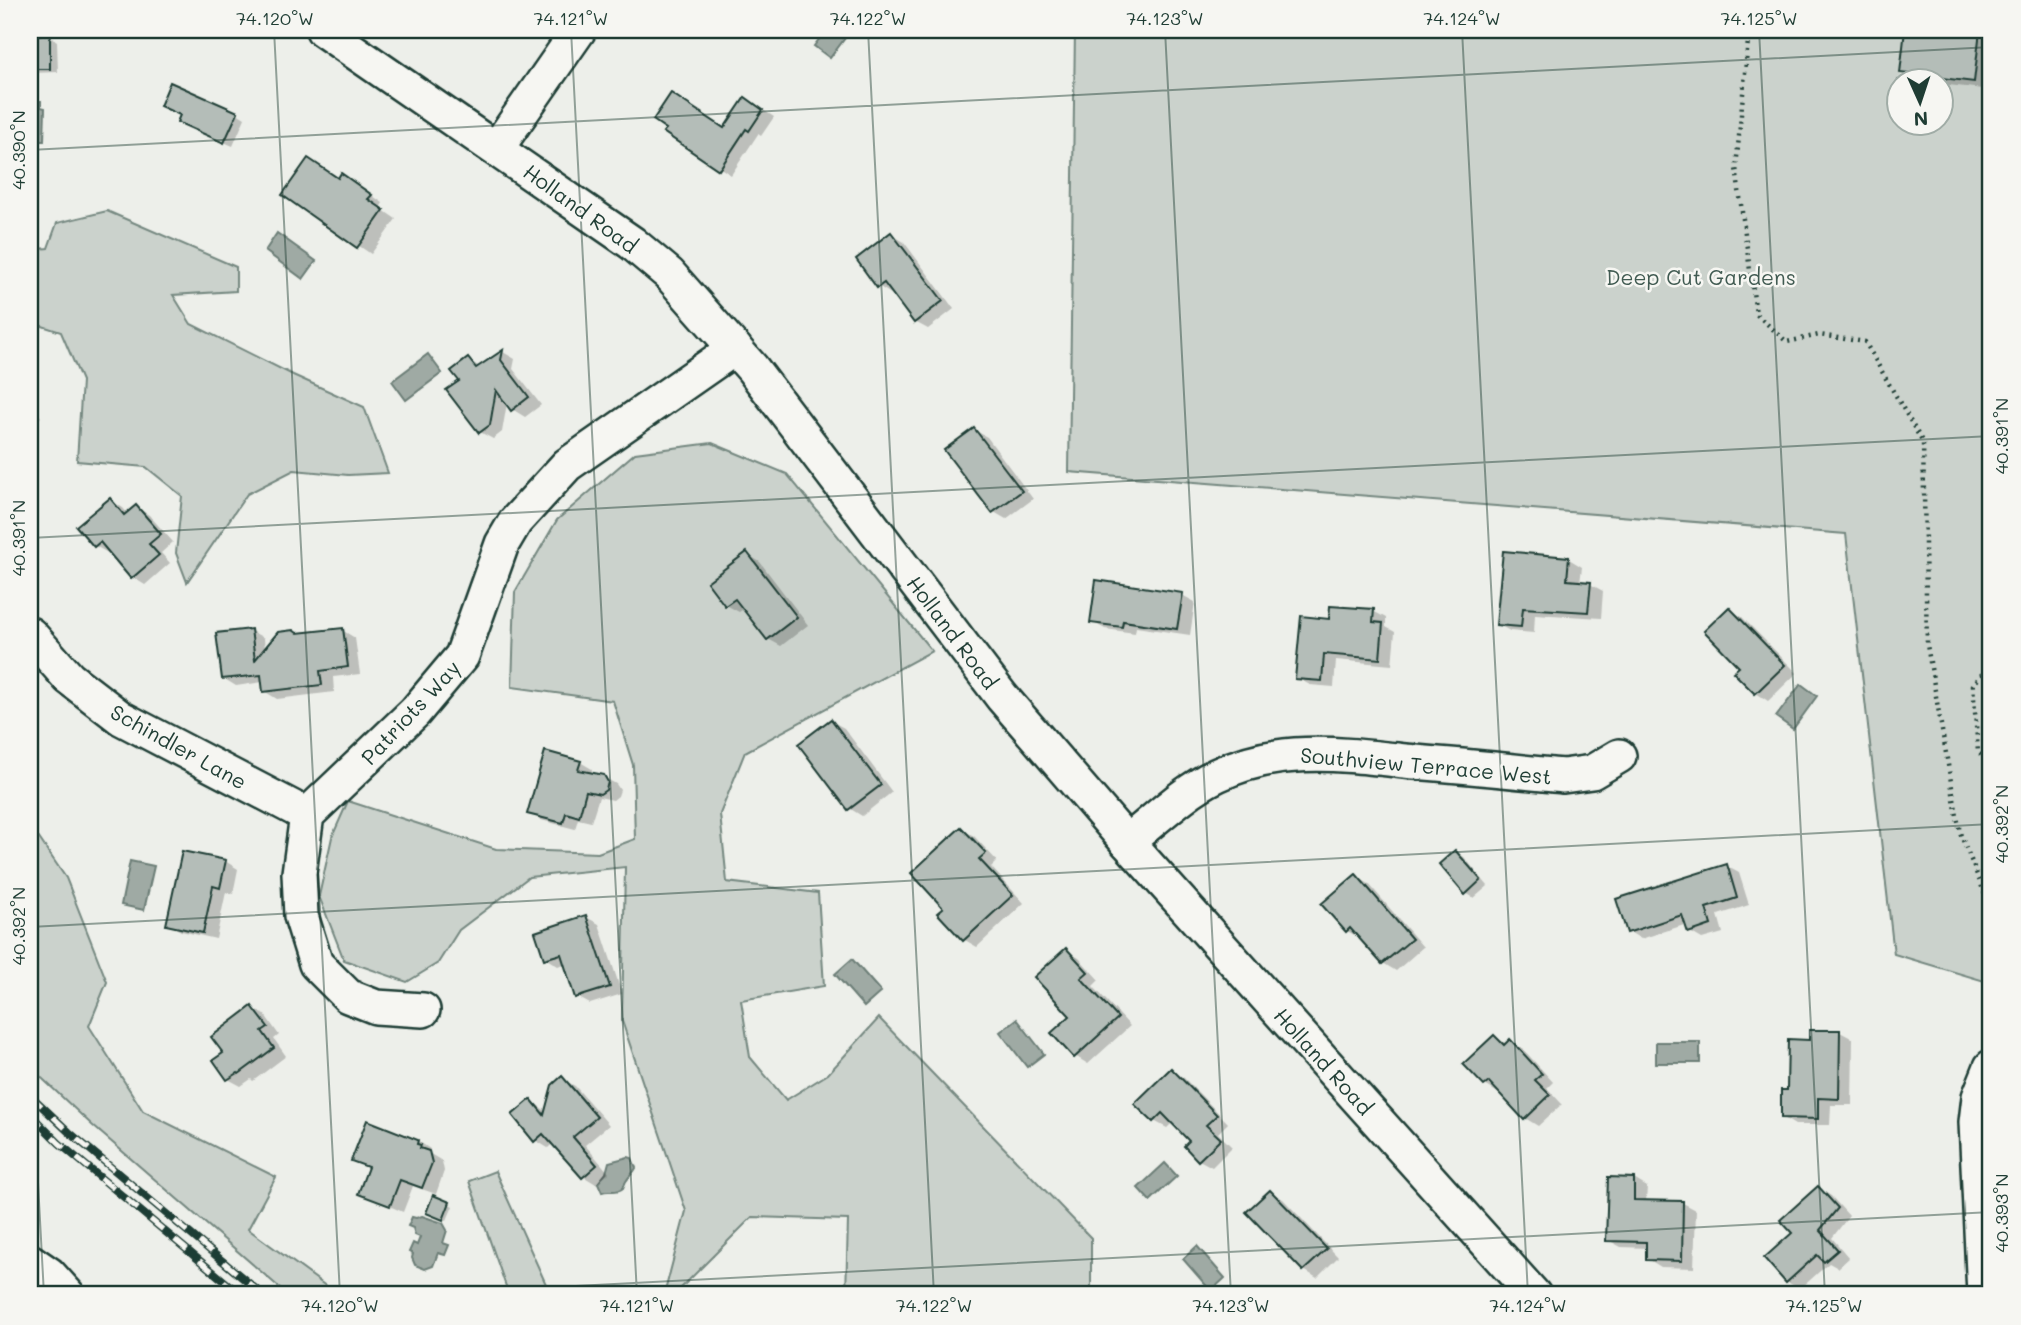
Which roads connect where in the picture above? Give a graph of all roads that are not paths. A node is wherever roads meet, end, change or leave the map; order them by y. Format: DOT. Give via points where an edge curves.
graph roads {
  1 [pos="323,30"];
  2 [pos="579,30"];
  3 [pos="497,148"];
  4 [pos="735,348"];
  5 [pos="30,634"];
  6 [pos="1619,755"];
  7 [pos="307,815"];
  8 [pos="1128,842"];
  9 [pos="423,1010"];
  10 [pos="1991,1067"];
  11 [pos="30,1261"];
  12 [pos="67,1294"];
  13 [pos="1534,1295"];
  14 [pos="1984,1295"];
  1 -- 3 [label="street, Holland Road"];
  2 -- 3 [label="street"];
  3 -- 4 [label="street, Holland Road" via="669,274"];
  4 -- 7 [label="street, Patriots Way" via="567,465 515,522 502,544 463,656 415,712"];
  4 -- 8 [label="street, Holland Road" via="1002,697"];
  5 -- 7 [label="street, Schindler Lane" via="69,678 121,718"];
  6 -- 8 [label="street, Southview Terrace West" via="1592,772 1563,776 1325,753 1277,755 1196,787"];
  7 -- 9 [label="street" via="299,873 301,916 316,964 348,996 376,1007"];
  8 -- 13 [label="street, Holland Road"];
  10 -- 14 [label="street" via="1979,1097 1976,1122"];
  11 -- 12 [label="street"];
}
